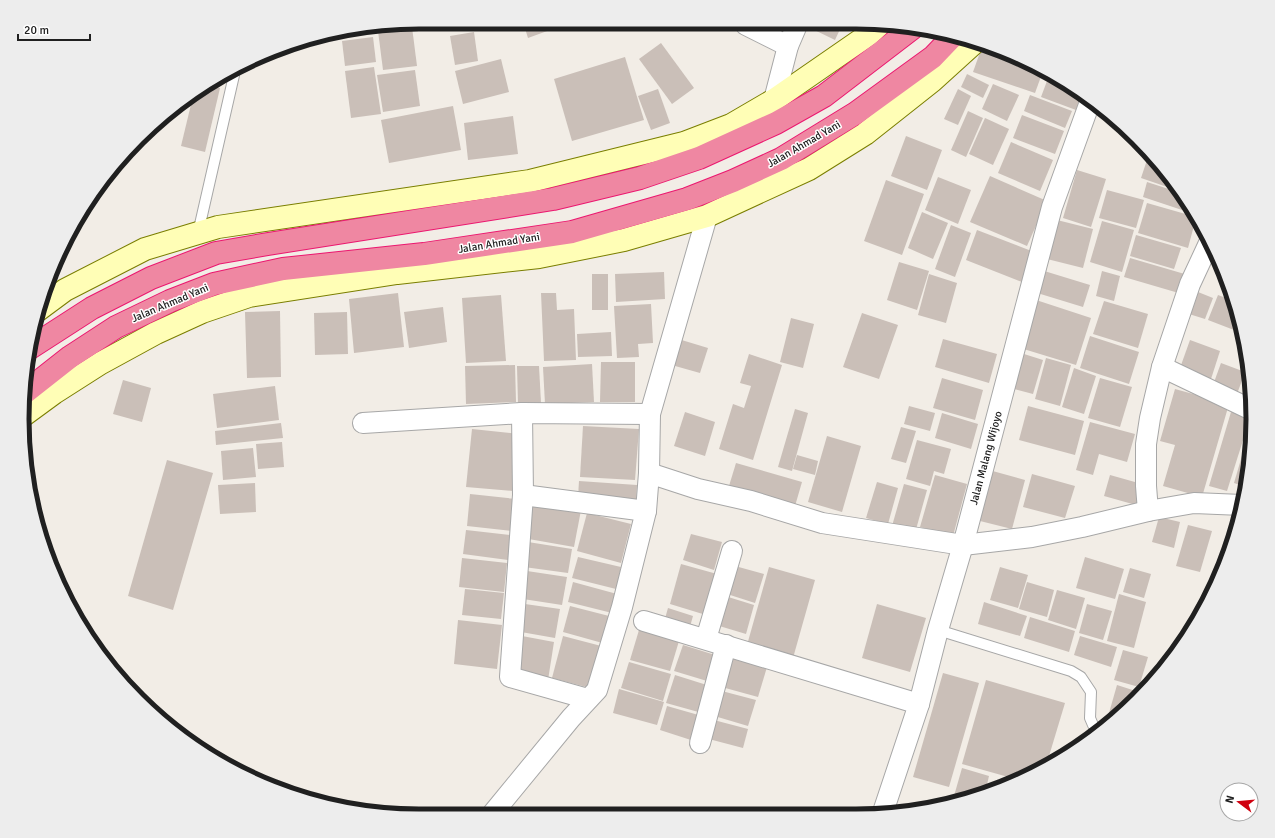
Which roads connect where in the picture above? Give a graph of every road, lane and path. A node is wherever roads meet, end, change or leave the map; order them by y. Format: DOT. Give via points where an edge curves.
graph roads {
  1 [pos="754,29"];
  2 [pos="796,29"];
  3 [pos="874,30"];
  4 [pos="907,32"];
  5 [pos="949,40"];
  6 [pos="788,46"];
  7 [pos="970,46"];
  8 [pos="234,76"];
  9 [pos="774,100"];
  10 [pos="1088,107"];
  11 [pos="707,216"];
  12 [pos="198,233"];
  13 [pos="1207,248"];
  14 [pos="47,303"];
  15 [pos="36,344"];
  16 [pos="1162,367"];
  17 [pos="30,388"];
  18 [pos="1246,407"];
  19 [pos="29,411"];
  20 [pos="522,413"];
  21 [pos="650,414"];
  22 [pos="363,423"];
  23 [pos="649,473"];
  24 [pos="523,495"];
  25 [pos="1237,505"];
  26 [pos="646,511"];
  27 [pos="1148,511"];
  28 [pos="963,545"];
  29 [pos="732,551"];
  30 [pos="644,621"];
  31 [pos="938,630"];
  32 [pos="706,639"];
  33 [pos="726,645"];
  34 [pos="586,701"];
  35 [pos="919,704"];
  36 [pos="1095,727"];
  37 [pos="700,743"];
  38 [pos="884,808"];
  39 [pos="495,809"];
  1 -- 6 [label="street"];
  2 -- 6 [label="street"];
  3 -- 9 [label="street"];
  4 -- 15 [label="highway" via="824,96 776,123 699,158 640,178 554,199 216,253 151,278 98,304"];
  5 -- 17 [label="highway, Jalan Ahmad Yani" via="933,57 856,113 781,159 687,199 572,232 424,254 283,269 214,284 170,301 116,327 70,357"];
  6 -- 9 [label="street"];
  7 -- 11 [label="street" via="932,81 865,134 809,169"];
  8 -- 12 [label="lane"];
  9 -- 12 [label="street" via="731,125 684,143 530,181 218,227"];
  10 -- 28 [label="street, Jalan Malang Wijoyo" via="1052,207"];
  11 -- 19 [label="street" via="624,240 539,257 397,273 249,296 202,312 156,333 101,363"];
  11 -- 21 [label="street"];
  12 -- 14 [label="street" via="144,249 65,290"];
  13 -- 16 [label="street" via="1190,284"];
  16 -- 18 [label="street"];
  16 -- 27 [label="street" via="1146,444"];
  20 -- 21 [label="street"];
  20 -- 22 [label="street"];
  20 -- 24 [label="street"];
  21 -- 23 [label="street"];
  23 -- 26 [label="street"];
  23 -- 28 [label="street" via="822,523"];
  24 -- 26 [label="street"];
  24 -- 34 [label="street" via="510,677"];
  25 -- 27 [label="street" via="1194,504"];
  26 -- 34 [label="street" via="622,607 597,690"];
  27 -- 28 [label="street" via="1039,536"];
  28 -- 31 [label="street, Jalan Malang Wijoyo"];
  29 -- 32 [label="street"];
  30 -- 32 [label="street"];
  31 -- 35 [label="street, Jalan Malang Wijoyo"];
  31 -- 36 [label="lane" via="1071,671 1081,677 1091,692 1090,718"];
  32 -- 33 [label="street"];
  33 -- 35 [label="street"];
  33 -- 37 [label="street"];
  34 -- 39 [label="street"];
  35 -- 38 [label="street, Jalan Malang Wijoyo"];
}
